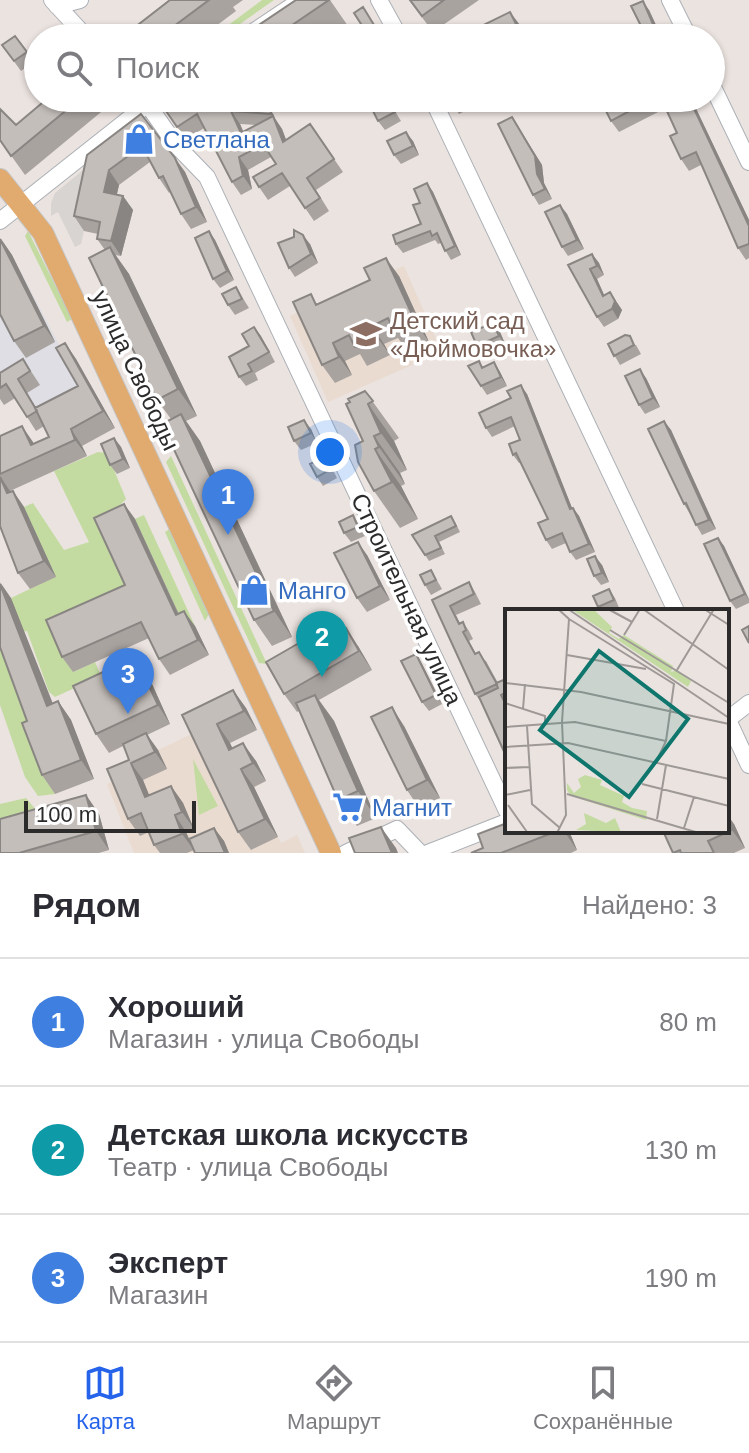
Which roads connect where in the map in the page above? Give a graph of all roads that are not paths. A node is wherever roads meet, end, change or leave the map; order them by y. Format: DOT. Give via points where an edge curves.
graph roads {
  1 [pos="80,0"];
  2 [pos="301,0"];
  3 [pos="379,0"];
  4 [pos="670,0"];
  5 [pos="54,3"];
  6 [pos="74,24"];
  7 [pos="265,24"];
  8 [pos="392,24"];
  9 [pos="682,24"];
  10 [pos="133,112"];
  11 [pos="155,112"];
  12 [pos="439,112"];
  13 [pos="725,112"];
  14 [pos="749,162"];
  15 [pos="0,179"];
  16 [pos="21,204"];
  17 [pos="0,221"];
  18 [pos="675,609"];
  19 [pos="749,703"];
  20 [pos="729,718"];
  21 [pos="729,723"];
  22 [pos="749,765"];
  23 [pos="505,807"];
  24 [pos="505,823"];
  25 [pos="331,853"];
  26 [pos="346,853"];
  27 [pos="420,853"];
  28 [pos="428,853"];
  1 -- 5 [label="street"];
  2 -- 7 [label="street"];
  3 -- 8 [label="street"];
  4 -- 9 [label="street"];
  5 -- 6 [label="street"];
  10 -- 16 [label="street"];
  11 -- 23 [label="street, Строительная улица" via="176,145 207,177"];
  12 -- 18 [label="street"];
  13 -- 14 [label="street"];
  15 -- 16 [label="main road, улица Свободы"];
  16 -- 17 [label="street"];
  16 -- 25 [label="main road, улица Свободы" via="43,233"];
  19 -- 20 [label="street"];
  21 -- 22 [label="street"];
  24 -- 28 [label="street"];
  26 -- 27 [label="street" via="397,829"];
}
